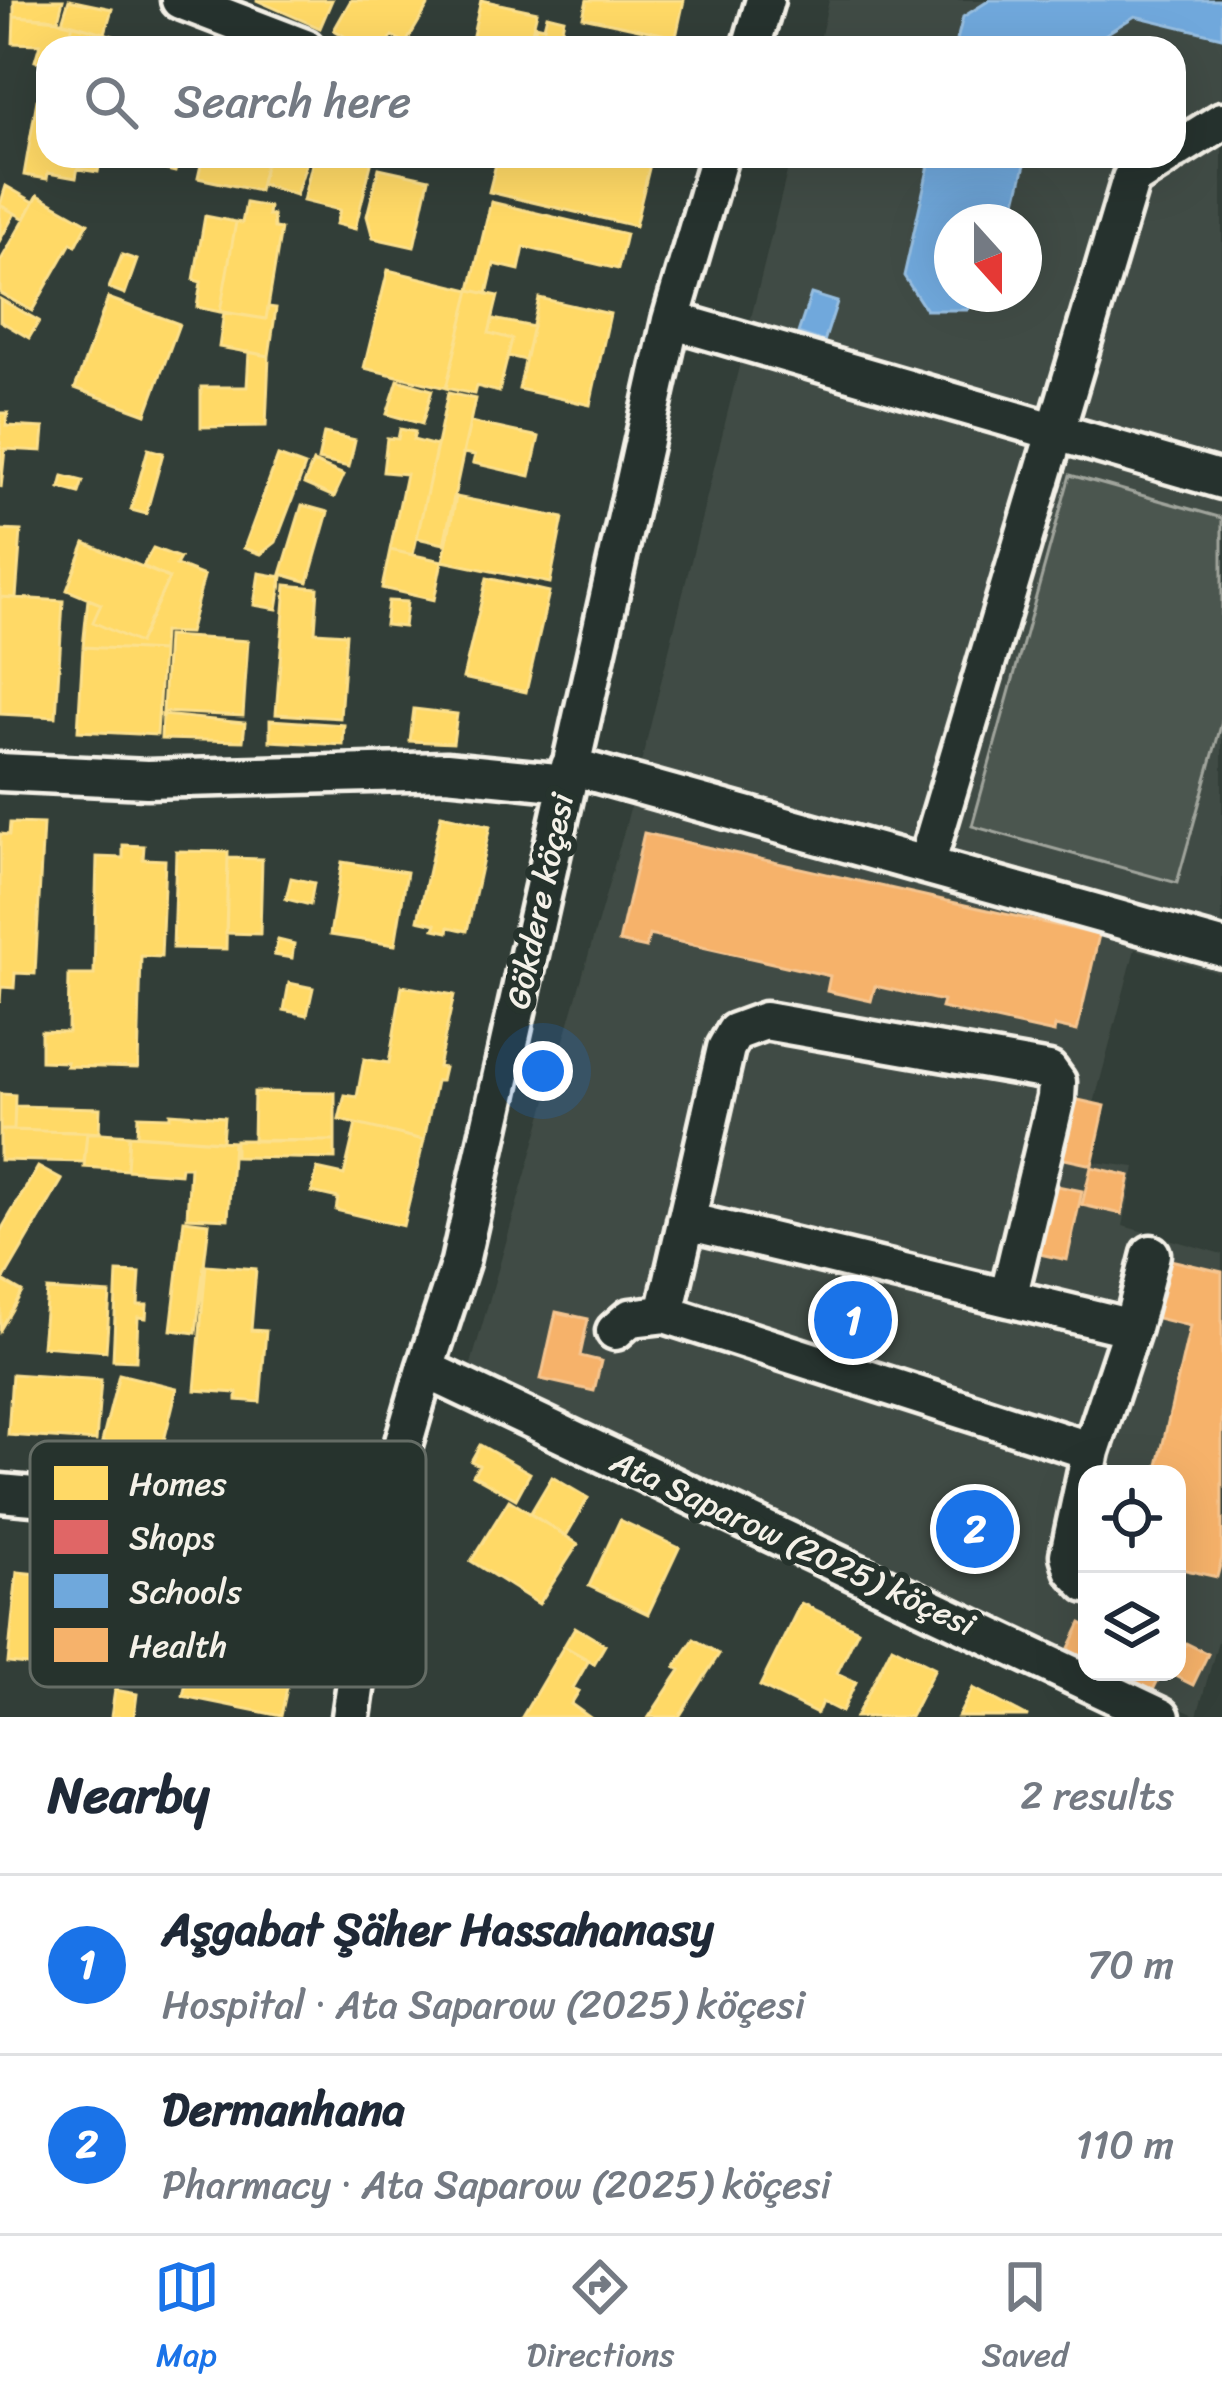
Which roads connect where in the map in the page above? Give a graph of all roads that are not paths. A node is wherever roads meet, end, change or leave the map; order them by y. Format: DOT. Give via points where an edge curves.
graph roads {
  1 [pos="180,0"];
  2 [pos="765,0"];
  3 [pos="273,36"];
  4 [pos="754,36"];
  5 [pos="1222,121"];
  6 [pos="1186,144"];
  7 [pos="715,168"];
  8 [pos="1148,168"];
  9 [pos="671,320"];
  10 [pos="1055,431"];
  11 [pos="1222,480"];
  12 [pos="0,772"];
  13 [pos="568,774"];
  14 [pos="926,865"];
  15 [pos="1222,948"];
  16 [pos="686,1221"];
  17 [pos="1151,1254"];
  18 [pos="1008,1298"];
  19 [pos="664,1314"];
  20 [pos="1132,1328"];
  21 [pos="615,1331"];
  22 [pos="424,1369"];
  23 [pos="404,1441"];
  24 [pos="1091,1451"];
  25 [pos="0,1493"];
  26 [pos="30,1496"];
  27 [pos="1078,1574"];
  28 [pos="355,1687"];
  29 [pos="351,1717"];
  30 [pos="1161,1717"];
  1 -- 3 [label="street"];
  2 -- 4 [label="street"];
  5 -- 6 [label="street"];
  7 -- 9 [label="street, Gökdere köçesi"];
  8 -- 10 [label="street" via="1131,179"];
  9 -- 10 [label="street"];
  9 -- 13 [label="street, Gökdere köçesi"];
  10 -- 11 [label="street"];
  10 -- 14 [label="street"];
  12 -- 13 [label="street"];
  13 -- 14 [label="street"];
  13 -- 22 [label="street, Gökdere köçesi" via="460,1262"];
  14 -- 15 [label="street"];
  16 -- 18 [label="street"];
  16 -- 18 [label="street" via="735,1032 765,1021 1049,1072 1056,1098"];
  16 -- 19 [label="street"];
  17 -- 20 [label="street"];
  18 -- 20 [label="street"];
  19 -- 21 [label="street" via="630,1318"];
  19 -- 24 [label="street"];
  20 -- 24 [label="street"];
  22 -- 23 [label="street, Gökdere köçesi"];
  22 -- 30 [label="street, Ata Saparow (2025) köçesi"];
  24 -- 27 [label="street" via="1069,1555"];
  25 -- 26 [label="street"];
  28 -- 29 [label="street, Gökdere köçesi"];
}
